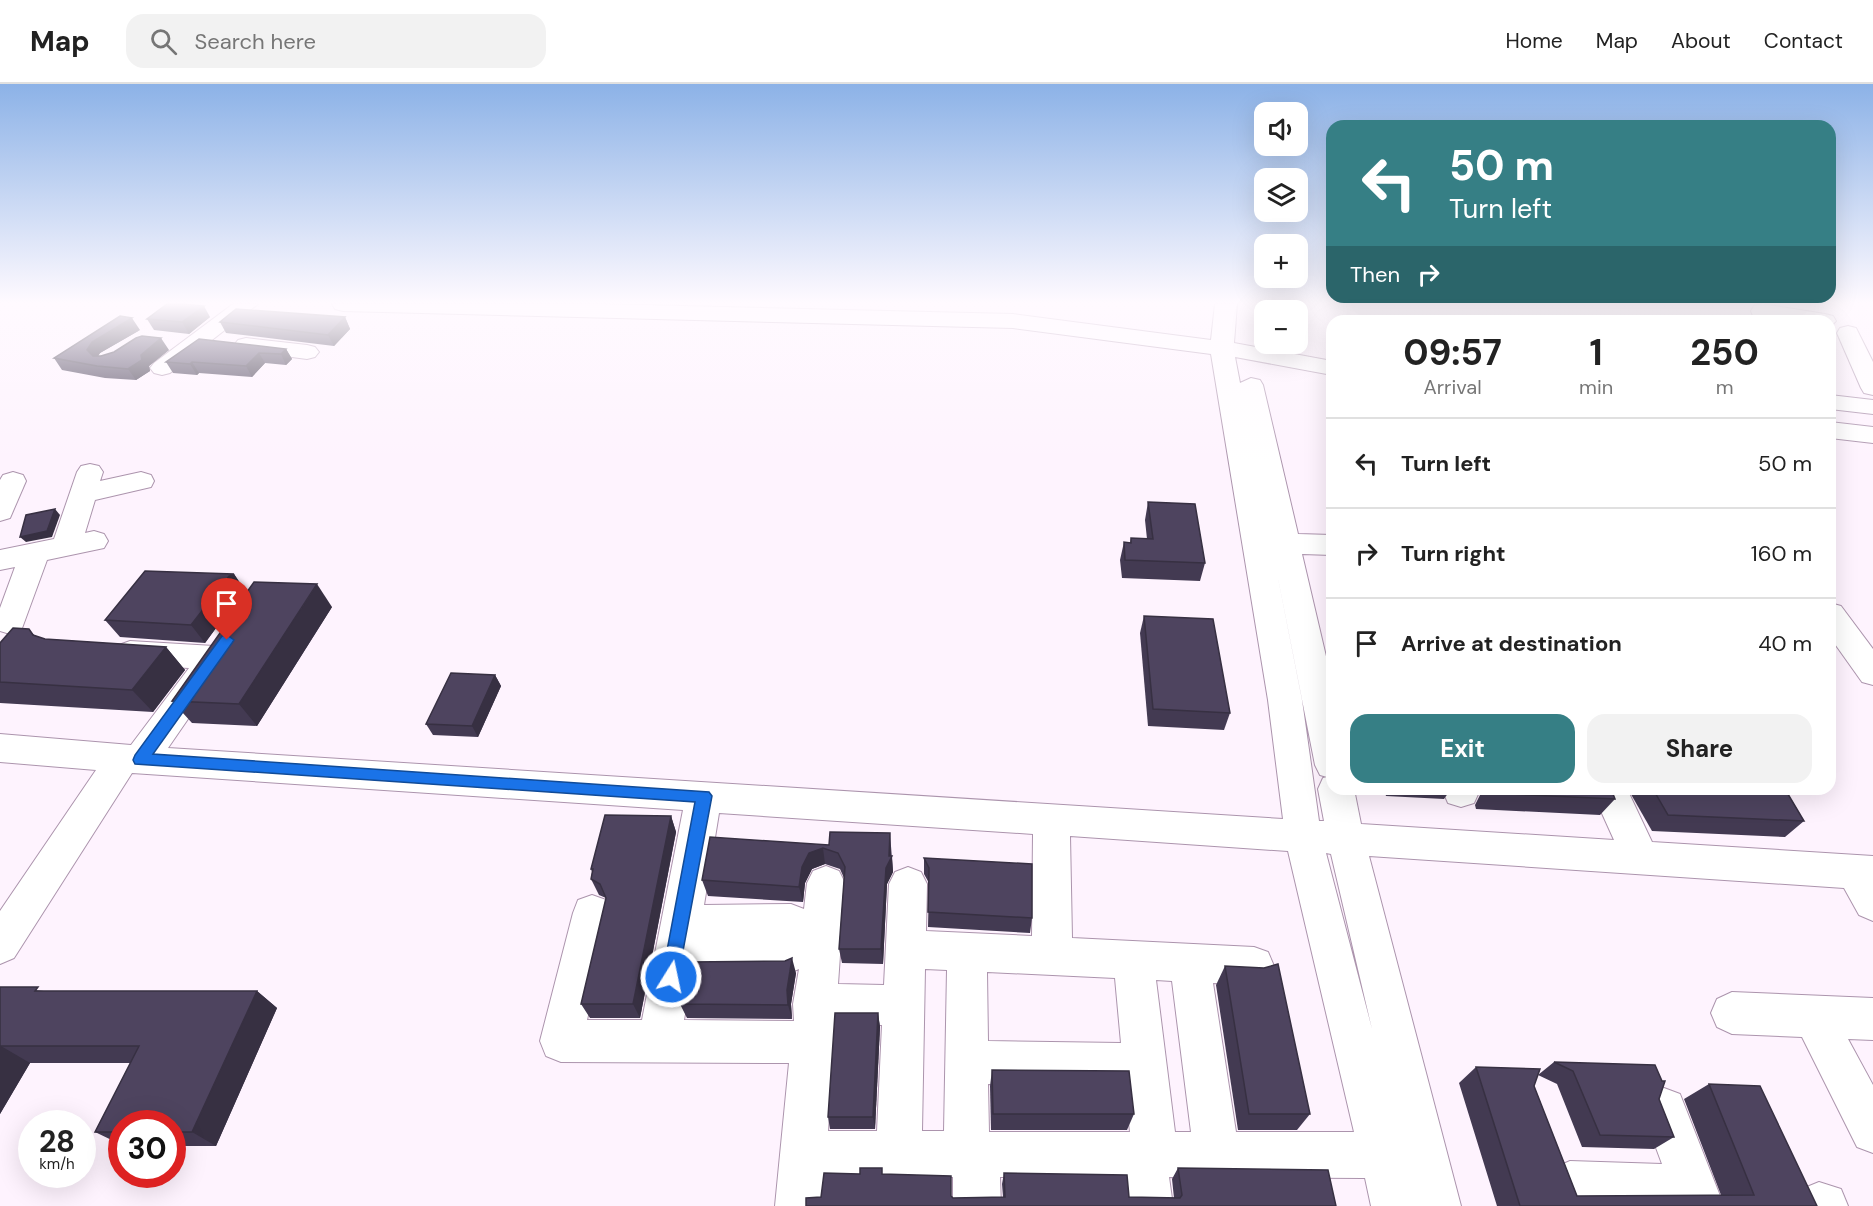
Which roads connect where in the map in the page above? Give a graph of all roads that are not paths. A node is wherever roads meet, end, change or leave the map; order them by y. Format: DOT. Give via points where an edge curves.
graph roads {
  1 [pos="178,356"];
  2 [pos="1234,356"];
  3 [pos="1268,356"];
  4 [pos="1860,356"];
  5 [pos="1326,367"];
  6 [pos="162,369"];
  7 [pos="1873,388"];
  8 [pos="1836,403"];
  9 [pos="1873,407"];
  10 [pos="1836,431"];
  11 [pos="1873,435"];
  12 [pos="1836,448"];
  13 [pos="1873,452"];
  14 [pos="13,481"];
  15 [pos="141,481"];
  16 [pos="0,512"];
  17 [pos="94,541"];
  18 [pos="1270,543"];
  19 [pos="1326,545"];
  20 [pos="66,547"];
  21 [pos="36,553"];
  22 [pos="0,560"];
  23 [pos="1836,622"];
  24 [pos="10,623"];
  25 [pos="234,631"];
  26 [pos="101,651"];
  27 [pos="214,658"];
  28 [pos="1873,673"];
  29 [pos="1325,689"];
  30 [pos="2,750"];
  31 [pos="132,759"];
  32 [pos="1337,795"];
  33 [pos="1612,795"];
  34 [pos="704,796"];
  35 [pos="1051,820"];
  36 [pos="1303,836"];
  37 [pos="1346,839"];
  38 [pos="1640,858"];
  39 [pos="826,883"];
  40 [pos="1867,883"];
  41 [pos="908,884"];
  42 [pos="592,913"];
  43 [pos="790,938"];
  44 [pos="678,939"];
  45 [pos="0,945"];
  46 [pos="906,949"];
  47 [pos="967,952"];
  48 [pos="1052,956"];
  49 [pos="1133,960"];
  50 [pos="1190,963"];
  51 [pos="1254,966"];
  52 [pos="814,1004"];
  53 [pos="904,1005"];
  54 [pos="1732,1013"];
  55 [pos="1814,1016"];
  56 [pos="1873,1019"];
  57 [pos="794,1042"];
  58 [pos="659,1043"];
  59 [pos="966,1062"];
  60 [pos="1145,1065"];
  61 [pos="1862,1088"];
  62 [pos="1664,1110"];
  63 [pos="1873,1131"];
  64 [pos="1554,1142"];
  65 [pos="803,1154"];
  66 [pos="899,1154"];
  67 [pos="971,1154"];
  68 [pos="1149,1155"];
  69 [pos="1217,1155"];
  70 [pos="1383,1155"];
  71 [pos="1574,1195"];
  72 [pos="1698,1197"];
  73 [pos="799,1206"];
  74 [pos="977,1206"];
  75 [pos="1149,1206"];
  76 [pos="1395,1206"];
  77 [pos="1437,1206"];
  78 [pos="1819,1206"];
  79 [pos="1824,1206"];
  1 -- 6 [label="street"];
  2 -- 18 [label="street"];
  3 -- 5 [label="street"];
  4 -- 7 [label="street"];
  8 -- 9 [label="street"];
  10 -- 11 [label="street"];
  12 -- 13 [label="street"];
  14 -- 16 [label="street"];
  15 -- 20 [label="street" via="86,483"];
  17 -- 20 [label="street"];
  18 -- 19 [label="street"];
  18 -- 29 [label="street"];
  18 -- 36 [label="street"];
  20 -- 21 [label="street"];
  21 -- 22 [label="street"];
  21 -- 24 [label="street"];
  23 -- 28 [label="street"];
  25 -- 27 [label="street"];
  26 -- 27 [label="street"];
  27 -- 31 [label="street"];
  30 -- 31 [label="street"];
  31 -- 34 [label="street"];
  31 -- 45 [label="street"];
  32 -- 37 [label="street"];
  33 -- 38 [label="street"];
  34 -- 35 [label="street"];
  34 -- 44 [label="street"];
  35 -- 36 [label="street"];
  35 -- 48 [label="street"];
  36 -- 37 [label="street"];
  36 -- 70 [label="street"];
  37 -- 38 [label="street"];
  37 -- 77 [label="street"];
  38 -- 40 [label="street"];
  39 -- 52 [label="street"];
  41 -- 46 [label="street"];
  42 -- 58 [label="street" via="561,1041"];
  43 -- 44 [label="street"];
  44 -- 58 [label="street"];
  46 -- 47 [label="street"];
  46 -- 53 [label="street"];
  47 -- 48 [label="street"];
  47 -- 59 [label="street"];
  48 -- 49 [label="street"];
  49 -- 50 [label="street"];
  49 -- 60 [label="street"];
  50 -- 51 [label="street"];
  50 -- 69 [label="street"];
  52 -- 53 [label="street"];
  52 -- 65 [label="street"];
  53 -- 66 [label="street"];
  54 -- 55 [label="street"];
  55 -- 56 [label="street"];
  55 -- 61 [label="street"];
  57 -- 58 [label="street"];
  59 -- 60 [label="street"];
  59 -- 67 [label="street"];
  60 -- 68 [label="street"];
  61 -- 63 [label="street"];
  62 -- 72 [label="street"];
  64 -- 71 [label="street"];
  65 -- 66 [label="street"];
  65 -- 73 [label="street"];
  66 -- 67 [label="street"];
  67 -- 68 [label="street"];
  67 -- 74 [label="street"];
  68 -- 69 [label="street"];
  68 -- 75 [label="street"];
  69 -- 70 [label="street"];
  70 -- 76 [label="street"];
  71 -- 72 [label="street"];
  78 -- 79 [label="street"];
}
